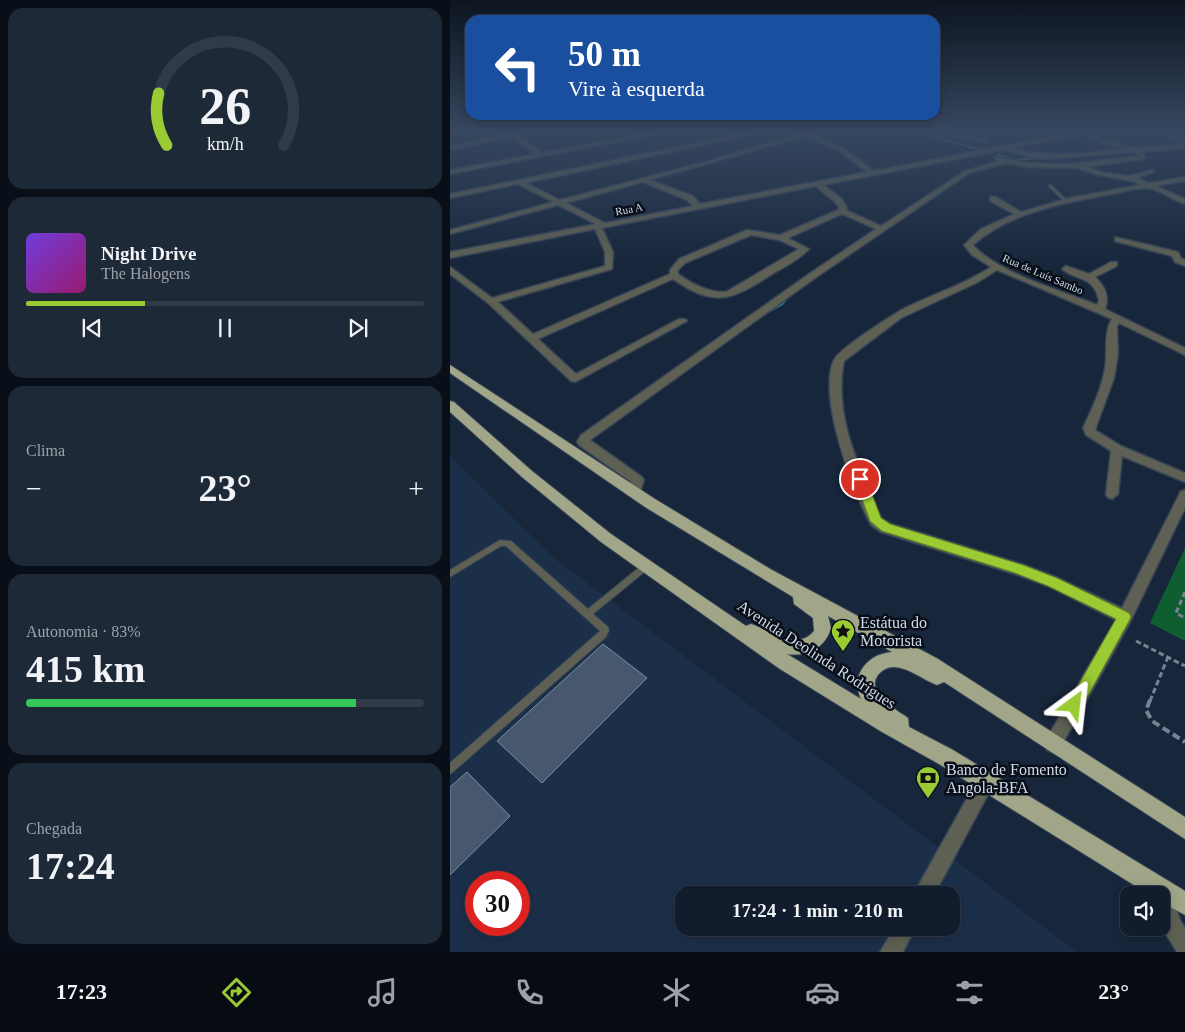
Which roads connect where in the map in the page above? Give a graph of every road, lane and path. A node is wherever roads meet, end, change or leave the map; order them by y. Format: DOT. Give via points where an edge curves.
graph roads {
  1 [pos="551,175"];
  2 [pos="659,175"];
  3 [pos="861,175"];
  4 [pos="962,175"];
  5 [pos="1105,175"];
  6 [pos="1140,175"];
  7 [pos="1131,178"];
  8 [pos="1185,179"];
  9 [pos="643,180"];
  10 [pos="519,182"];
  11 [pos="817,184"];
  12 [pos="1050,186"];
  13 [pos="1151,186"];
  14 [pos="450,196"];
  15 [pos="993,199"];
  16 [pos="561,202"];
  17 [pos="1067,202"];
  18 [pos="1185,202"];
  19 [pos="698,206"];
  20 [pos="842,211"];
  21 [pos="1019,214"];
  22 [pos="600,226"];
  23 [pos="882,229"];
  24 [pos="450,232"];
  25 [pos="781,238"];
  26 [pos="1118,239"];
  27 [pos="450,255"];
  28 [pos="1114,264"];
  29 [pos="1185,264"];
  30 [pos="996,267"];
  31 [pos="1066,268"];
  32 [pos="450,270"];
  33 [pos="674,275"];
  34 [pos="1090,277"];
  35 [pos="491,301"];
  36 [pos="1100,310"];
  37 [pos="1117,319"];
  38 [pos="682,321"];
  39 [pos="530,339"];
  40 [pos="1185,352"];
  41 [pos="450,368"];
  42 [pos="450,405"];
  43 [pos="1117,449"];
  44 [pos="1185,478"];
  45 [pos="634,492"];
  46 [pos="1112,494"];
  47 [pos="1185,495"];
  48 [pos="645,567"];
  49 [pos="450,574"];
  50 [pos="766,574"];
  51 [pos="1185,592"];
  52 [pos="588,614"];
  53 [pos="720,617"];
  54 [pos="1124,617"];
  55 [pos="1185,618"];
  56 [pos="1136,641"];
  57 [pos="1168,657"];
  58 [pos="1185,666"];
  59 [pos="982,699"];
  60 [pos="1185,742"];
  61 [pos="1053,744"];
  62 [pos="946,757"];
  63 [pos="450,769"];
  64 [pos="986,781"];
  65 [pos="1185,829"];
  66 [pos="928,886"];
  67 [pos="1157,886"];
  68 [pos="1170,894"];
  69 [pos="1185,904"];
  70 [pos="1170,918"];
  71 [pos="900,936"];
  72 [pos="1185,946"];
  73 [pos="891,952"];
  1 -- 10 [label="street"];
  2 -- 9 [label="street"];
  3 -- 11 [label="street, Rua A"];
  4 -- 23 [label="street"];
  5 -- 7 [label="street"];
  6 -- 7 [label="street"];
  7 -- 13 [label="street"];
  8 -- 13 [label="street, Rua de Luís Sambo"];
  9 -- 16 [label="street"];
  9 -- 19 [label="street" via="690,198"];
  10 -- 14 [label="street"];
  10 -- 16 [label="street"];
  11 -- 19 [label="street, Rua A"];
  11 -- 20 [label="street" via="838,200"];
  12 -- 17 [label="lane"];
  13 -- 17 [label="street, Rua de Luís Sambo"];
  13 -- 18 [label="street"];
  15 -- 21 [label="street"];
  16 -- 22 [label="street"];
  16 -- 24 [label="street"];
  17 -- 21 [label="street, Rua de Luís Sambo"];
  19 -- 22 [label="street, Rua A"];
  20 -- 23 [label="street"];
  20 -- 25 [label="street"];
  21 -- 30 [label="street, Rua de Luís Sambo" via="968,245"];
  22 -- 27 [label="street, Rua A"];
  22 -- 35 [label="street" via="609,252 609,266"];
  23 -- 45 [label="street" via="585,438 585,444 638,480"];
  25 -- 33 [label="street" via="750,232 682,261"];
  25 -- 33 [label="street" via="805,249 732,294 713,294"];
  26 -- 29 [label="street" via="1175,254"];
  28 -- 34 [label="street"];
  30 -- 36 [label="street, Rua de Luís Sambo"];
  30 -- 54 [label="street" via="973,283 907,311 839,360 834,392 850,451 876,521 886,528 1053,582"];
  31 -- 34 [label="street"];
  32 -- 35 [label="street"];
  33 -- 39 [label="street"];
  34 -- 36 [label="street" via="1102,292 1104,300"];
  35 -- 39 [label="street"];
  36 -- 37 [label="street, Rua de Luís Sambo"];
  37 -- 40 [label="street, Rua de Luís Sambo"];
  37 -- 43 [label="street" via="1112,326 1113,363 1102,402 1089,428 1095,436"];
  38 -- 39 [label="street" via="575,379"];
  41 -- 45 [label="highway"];
  42 -- 48 [label="highway, Avenida Deolinda Rodrigues" via="527,474"];
  43 -- 44 [label="street"];
  43 -- 46 [label="street"];
  45 -- 50 [label="highway"];
  47 -- 54 [label="street"];
  48 -- 52 [label="lane"];
  48 -- 53 [label="highway, Avenida Deolinda Rodrigues"];
  49 -- 52 [label="lane" via="500,543 508,542"];
  50 -- 53 [label="highway" via="818,614 822,630 819,638 811,644 792,648"];
  50 -- 59 [label="highway" via="923,660"];
  51 -- 55 [label="path" via="1176,613"];
  52 -- 63 [label="lane" via="605,628 603,634"];
  53 -- 62 [label="highway, Avenida Deolinda Rodrigues" via="835,694"];
  54 -- 61 [label="street"];
  56 -- 57 [label="path"];
  57 -- 58 [label="path"];
  57 -- 60 [label="path" via="1146,710 1152,721"];
  59 -- 61 [label="highway"];
  59 -- 62 [label="highway" via="898,660 886,660 870,671 866,691 872,701"];
  61 -- 65 [label="highway"];
  62 -- 64 [label="highway, Avenida Deolinda Rodrigues"];
  64 -- 66 [label="street"];
  64 -- 67 [label="highway, Avenida Deolinda Rodrigues"];
  68 -- 69 [label="highway, Avenida Deolinda Rodrigues"];
  70 -- 72 [label="street"];
  71 -- 73 [label="street"];
}
